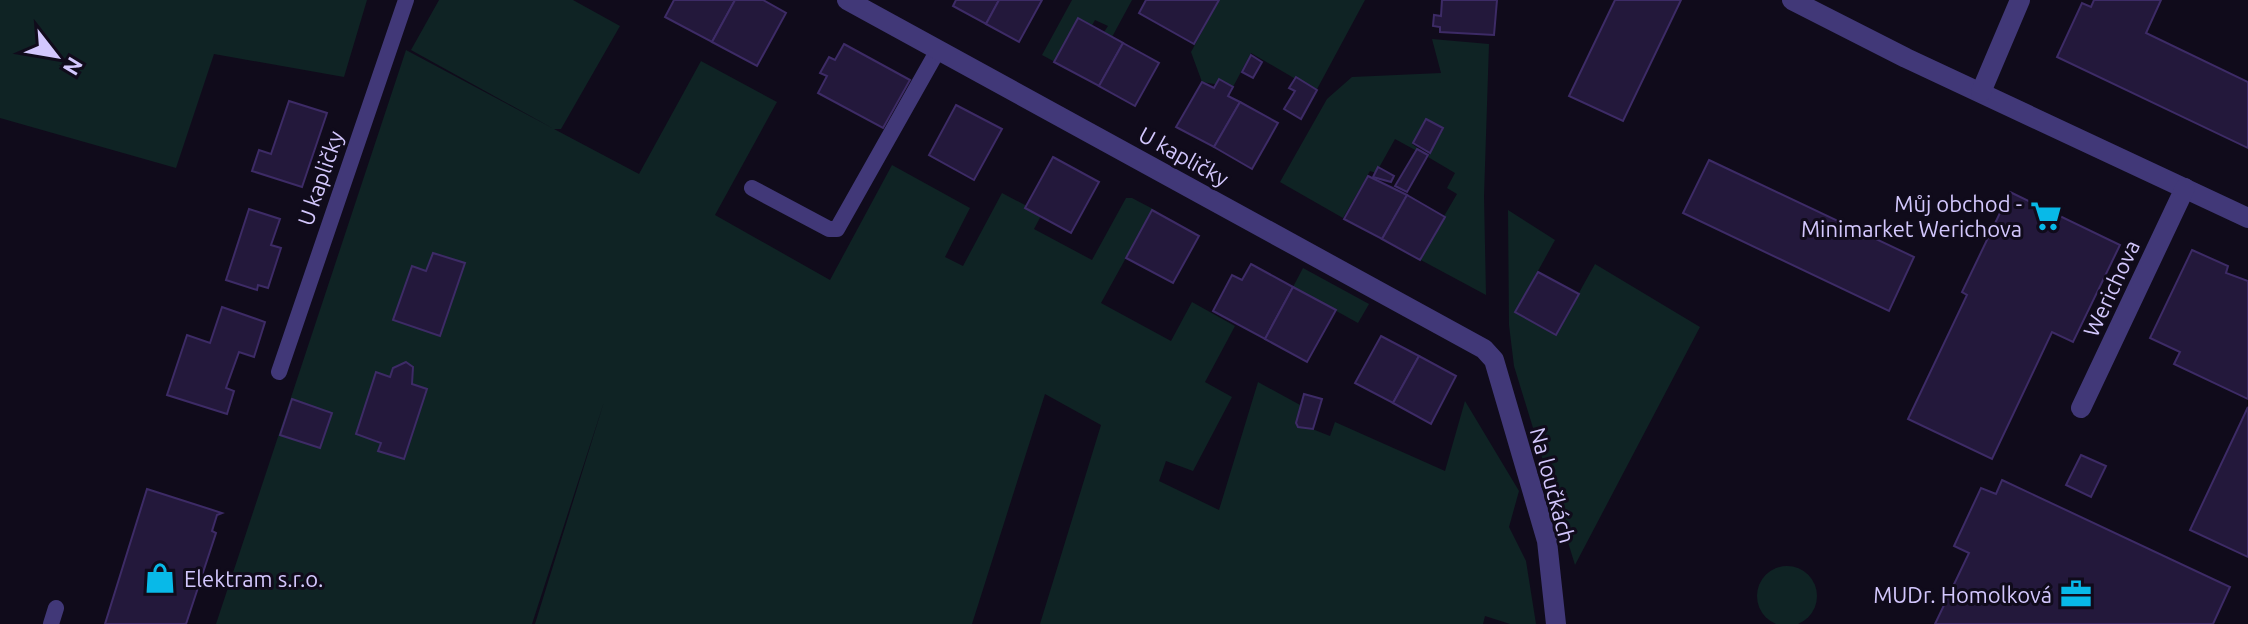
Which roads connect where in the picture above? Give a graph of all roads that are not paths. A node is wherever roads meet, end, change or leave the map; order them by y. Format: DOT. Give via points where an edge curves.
graph roads {
  1 [pos="406,0"];
  2 [pos="847,0"];
  3 [pos="1792,0"];
  4 [pos="2018,1"];
  5 [pos="938,50"];
  6 [pos="1981,92"];
  7 [pos="752,188"];
  8 [pos="2185,188"];
  9 [pos="2248,218"];
  10 [pos="1494,360"];
  11 [pos="279,372"];
  12 [pos="2081,408"];
  13 [pos="1556,624"];
  1 -- 11 [label="lane, U kapličky"];
  2 -- 5 [label="street, U kapličky"];
  3 -- 6 [label="street"];
  4 -- 6 [label="street"];
  5 -- 7 [label="lane" via="837,229"];
  5 -- 10 [label="street, U kapličky" via="1473,340"];
  6 -- 8 [label="street"];
  8 -- 9 [label="street"];
  8 -- 12 [label="street, Werichova"];
  10 -- 13 [label="street, Na loučkách" via="1547,541"];
}
